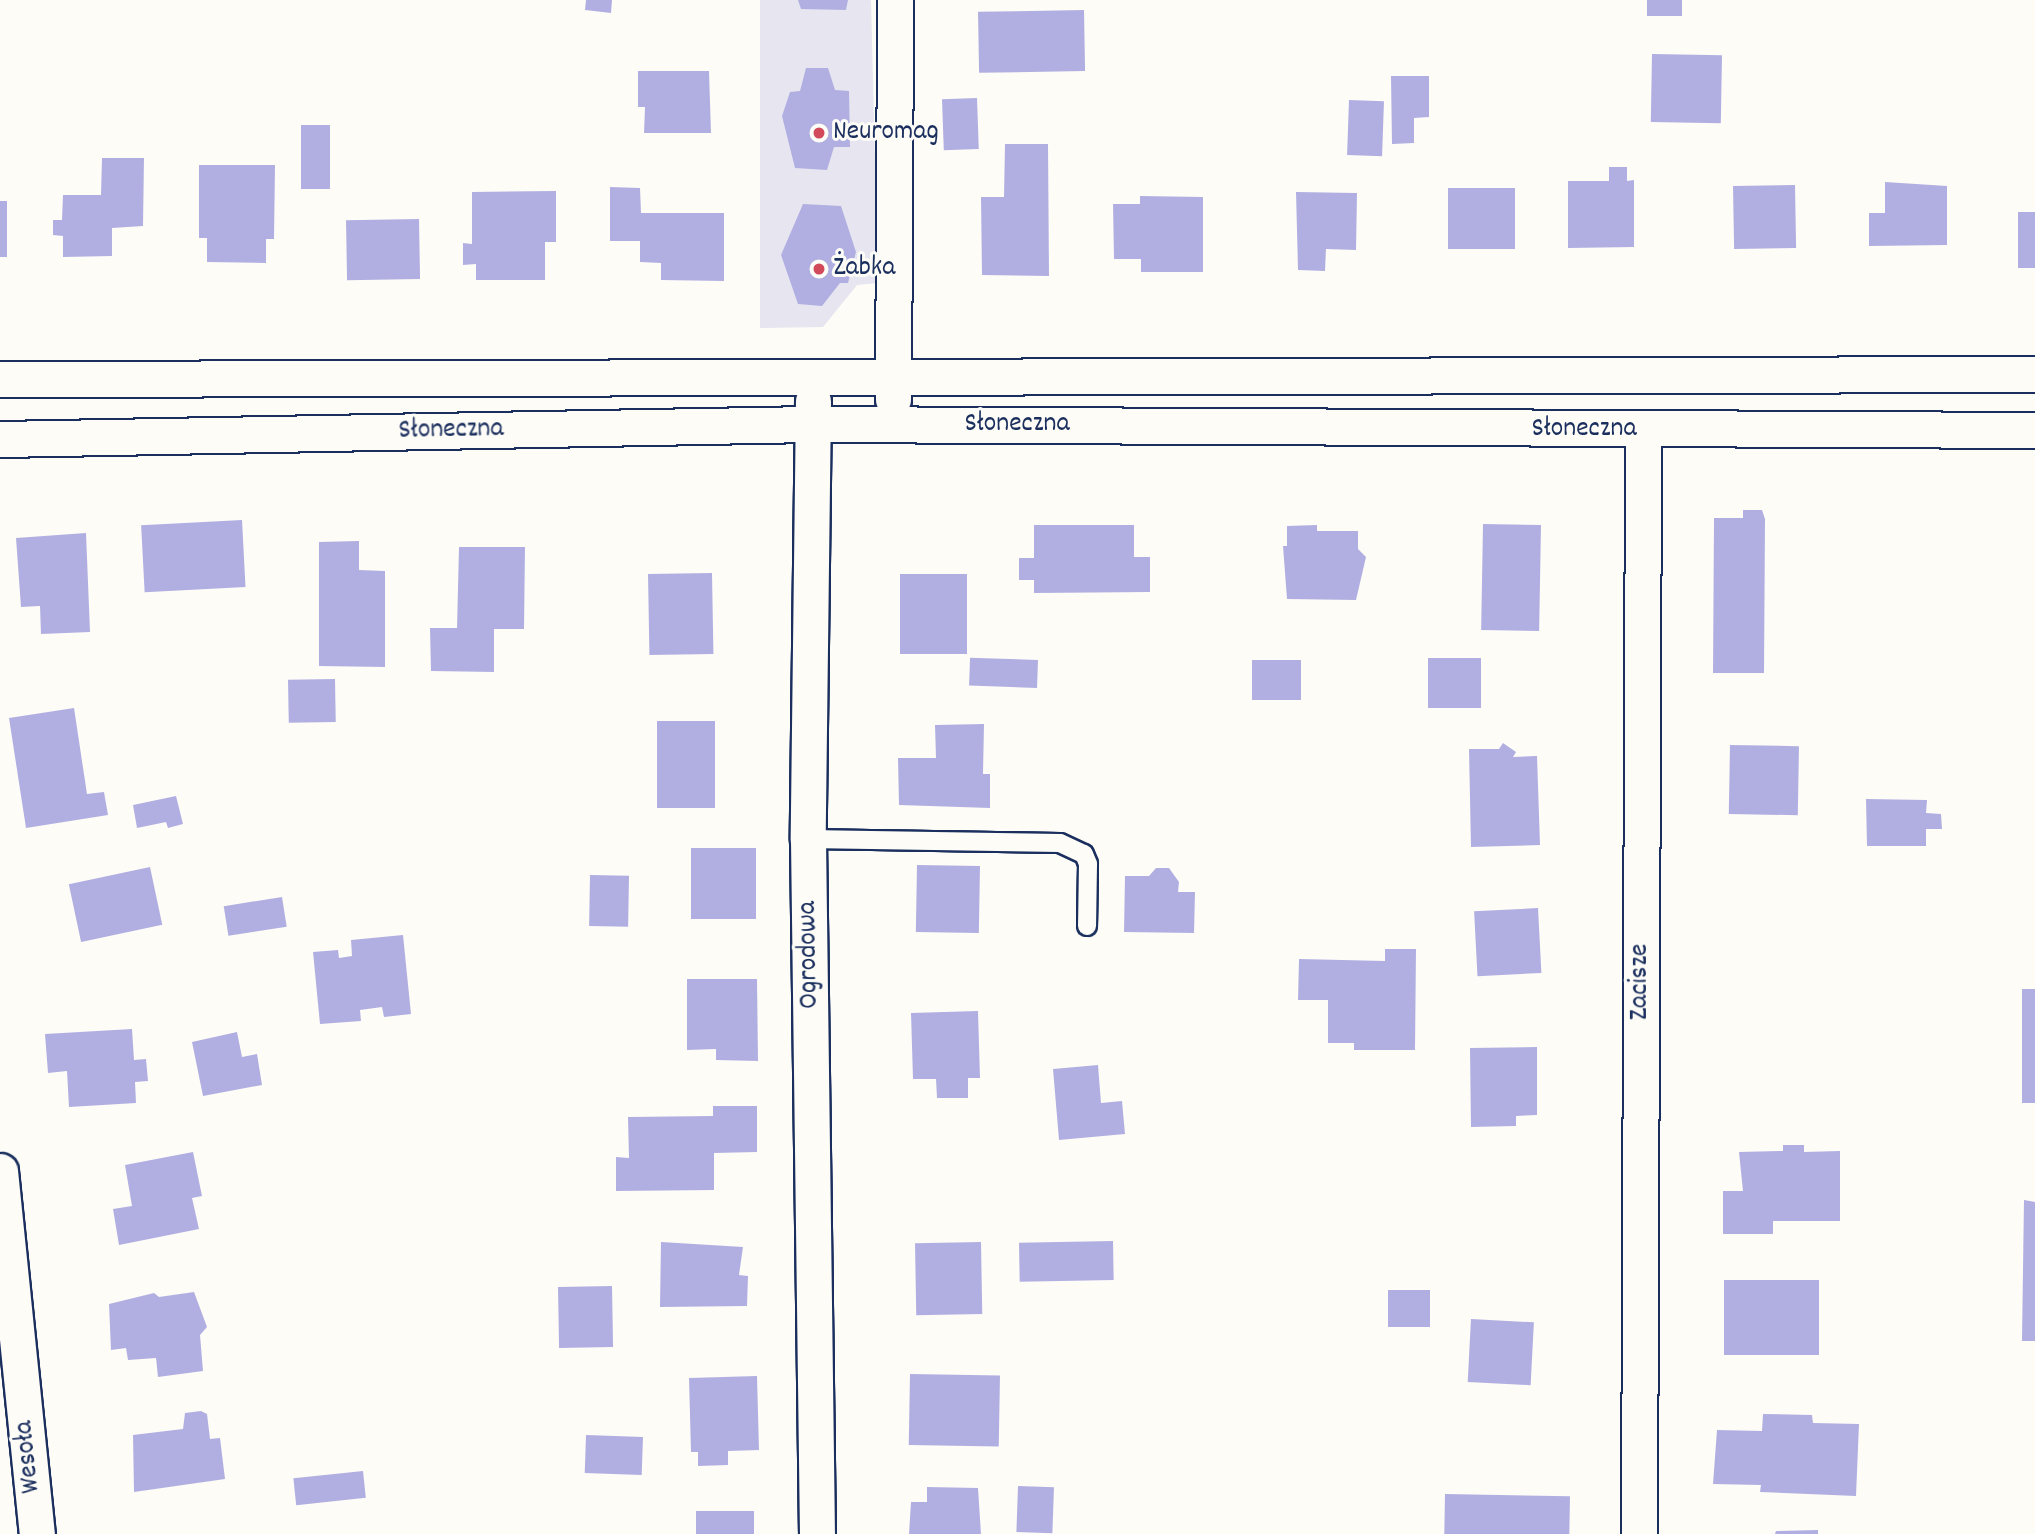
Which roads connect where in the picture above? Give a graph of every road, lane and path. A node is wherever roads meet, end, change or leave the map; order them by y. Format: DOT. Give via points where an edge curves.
graph roads {
  1 [pos="895,0"];
  2 [pos="2035,374"];
  3 [pos="812,376"];
  4 [pos="893,376"];
  5 [pos="0,379"];
  6 [pos="813,424"];
  7 [pos="892,424"];
  8 [pos="1643,430"];
  9 [pos="2035,430"];
  10 [pos="0,439"];
  11 [pos="808,839"];
  12 [pos="1087,926"];
  13 [pos="0,1171"];
  14 [pos="37,1534"];
  15 [pos="817,1534"];
  16 [pos="1639,1534"];
  1 -- 4 [label="street"];
  2 -- 4 [label="street, Słoneczna"];
  3 -- 4 [label="street, Słoneczna"];
  3 -- 5 [label="street, Słoneczna"];
  3 -- 6 [label="street, Ogrodowa"];
  4 -- 7 [label="street"];
  6 -- 7 [label="street, Słoneczna"];
  6 -- 10 [label="street, Słoneczna"];
  6 -- 11 [label="street, Ogrodowa"];
  7 -- 8 [label="street, Słoneczna"];
  8 -- 9 [label="street, Słoneczna"];
  8 -- 16 [label="street, Zacisze"];
  11 -- 12 [label="lane" via="1060,843 1084,854 1088,864"];
  11 -- 15 [label="street, Ogrodowa"];
  13 -- 14 [label="street, Wesoła"];
}
